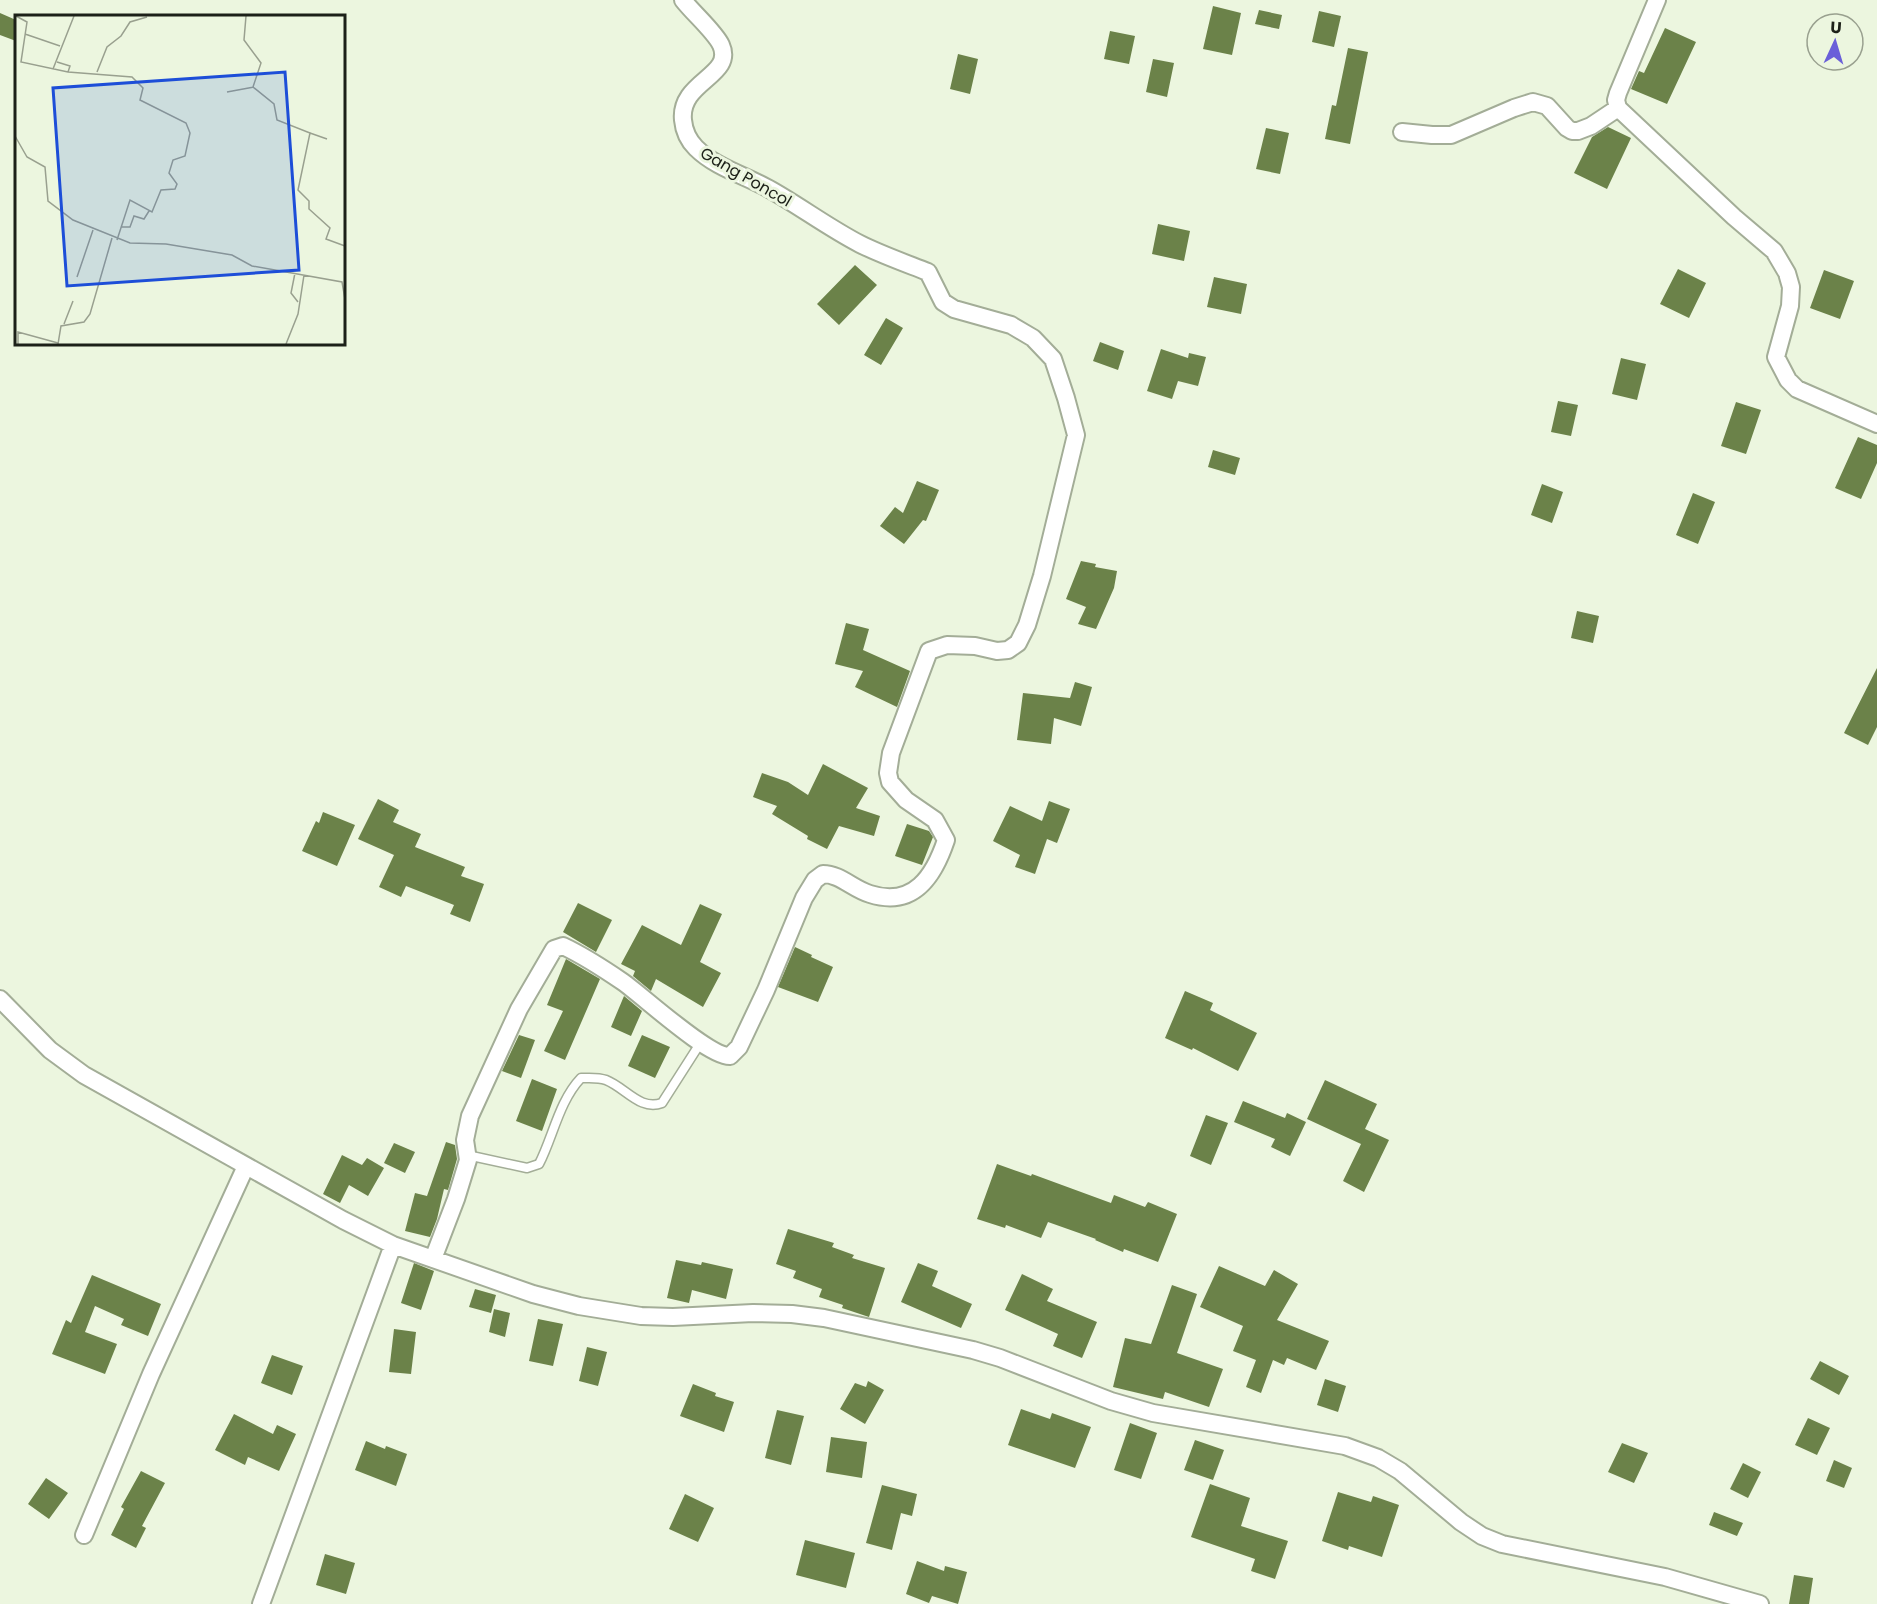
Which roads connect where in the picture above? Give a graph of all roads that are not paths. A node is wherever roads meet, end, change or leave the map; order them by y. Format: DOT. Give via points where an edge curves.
graph roads {
  1 [pos="683,0"];
  2 [pos="1657,0"];
  3 [pos="1618,108"];
  4 [pos="1402,132"];
  5 [pos="1877,424"];
  6 [pos="0,999"];
  7 [pos="701,1042"];
  8 [pos="467,1155"];
  9 [pos="246,1166"];
  10 [pos="393,1245"];
  11 [pos="433,1259"];
  12 [pos="84,1535"];
  13 [pos="261,1604"];
  14 [pos="1760,1604"];
  1 -- 7 [label="street, Gang Poncol" via="717,38 724,55 714,73 685,101 683,118 688,139 716,163 773,191 861,244 928,272 943,302 954,309 1011,324 1033,339 1053,359 1076,435 1042,576 1018,643 997,651 946,645 929,651 891,753 890,782 906,800 935,820 946,840 939,862 915,891 893,897 870,894 833,874 823,874 815,880 736,1051 724,1056"];
  2 -- 3 [label="street" via="1618,93"];
  3 -- 4 [label="street" via="1578,131 1567,128 1547,106 1533,102 1450,135"];
  3 -- 5 [label="street" via="1774,251 1791,287 1790,306 1776,357 1788,380 1797,389"];
  6 -- 9 [label="street" via="50,1050 84,1075"];
  7 -- 8 [label="lane" via="662,1103 653,1106 644,1105 605,1080 581,1078 553,1128 539,1164 533,1167"];
  7 -- 8 [label="street" via="614,976 570,949 556,947 519,1009 470,1116 465,1140"];
  8 -- 11 [label="street" via="456,1199"];
  9 -- 10 [label="street"];
  9 -- 12 [label="street"];
  10 -- 11 [label="street"];
  10 -- 13 [label="street"];
  11 -- 14 [label="street" via="533,1294 612,1312 673,1317 792,1314 834,1320 973,1350 1154,1413 1345,1446 1400,1471 1461,1522 1502,1544 1665,1577"];
}
